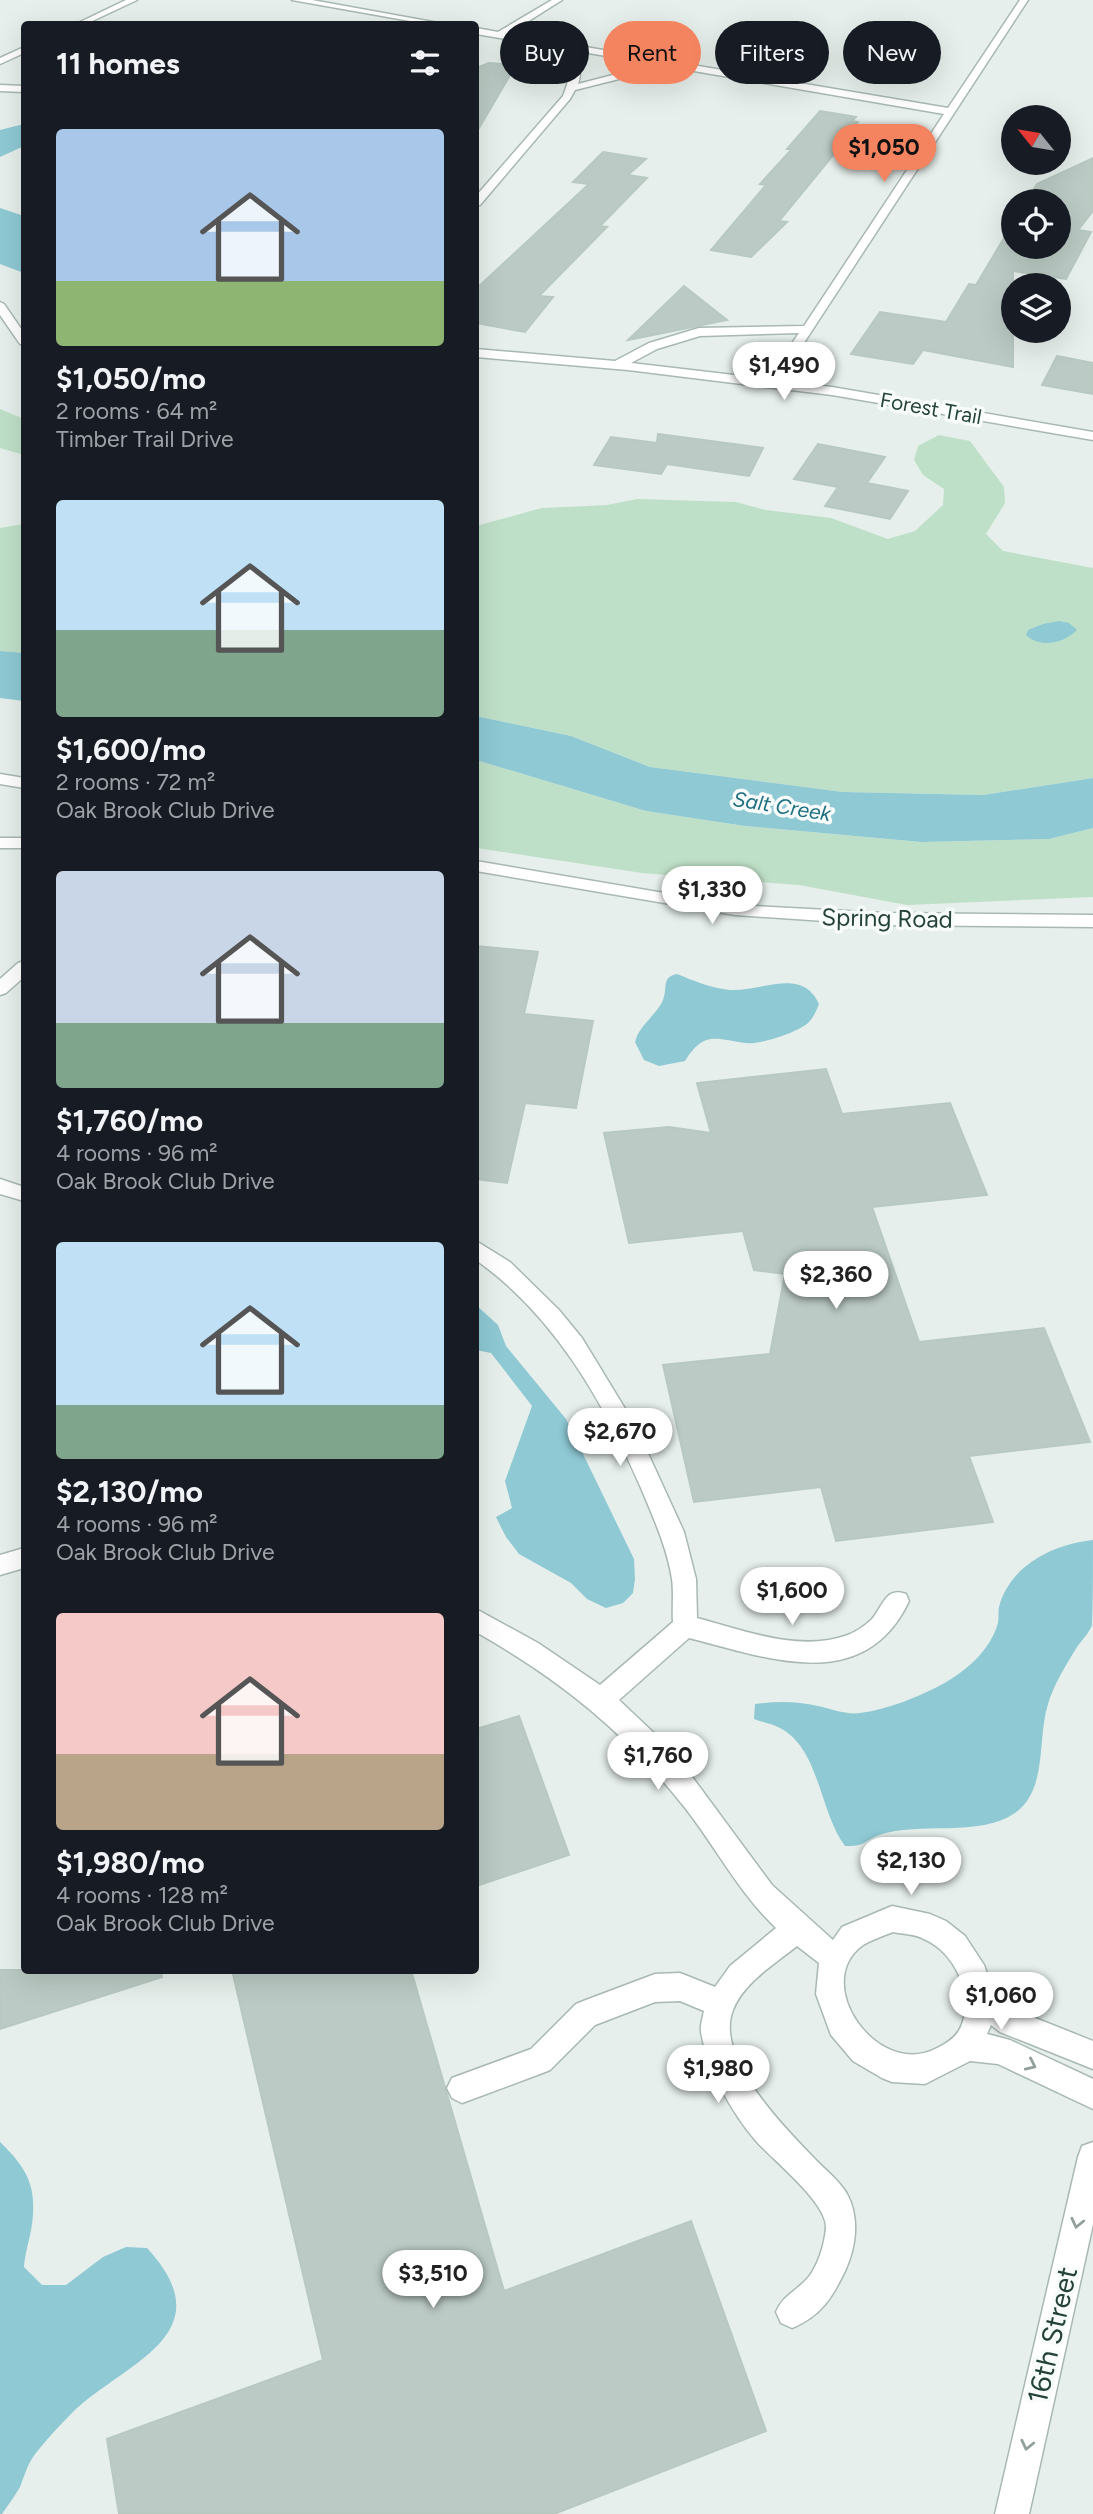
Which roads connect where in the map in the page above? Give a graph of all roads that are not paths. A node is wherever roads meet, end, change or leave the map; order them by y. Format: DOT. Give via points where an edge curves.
graph roads {
  1 [pos="133,0"];
  2 [pos="296,0"];
  3 [pos="558,0"];
  4 [pos="1024,0"];
  5 [pos="87,21"];
  6 [pos="422,21"];
  7 [pos="523,21"];
  8 [pos="479,32"];
  9 [pos="500,35"];
  10 [pos="21,51"];
  11 [pos="0,61"];
  12 [pos="701,69"];
  13 [pos="603,79"];
  14 [pos="573,84"];
  15 [pos="571,88"];
  16 [pos="0,89"];
  17 [pos="21,89"];
  18 [pos="951,112"];
  19 [pos="479,198"];
  20 [pos="0,306"];
  21 [pos="807,329"];
  22 [pos="21,337"];
  23 [pos="479,354"];
  24 [pos="617,365"];
  25 [pos="771,384"];
  26 [pos="1093,436"];
  27 [pos="0,779"];
  28 [pos="21,782"];
  29 [pos="0,843"];
  30 [pos="21,843"];
  31 [pos="479,867"];
  32 [pos="1093,921"];
  33 [pos="21,970"];
  34 [pos="0,989"];
  35 [pos="0,1186"];
  36 [pos="21,1193"];
  37 [pos="479,1251"];
  38 [pos="21,1559"];
  39 [pos="0,1565"];
  40 [pos="897,1601"];
  41 [pos="479,1622"];
  42 [pos="685,1626"];
  43 [pos="601,1700"];
  44 [pos="796,1929"];
  45 [pos="834,1958"];
  46 [pos="981,2000"];
  47 [pos="720,2003"];
  48 [pos="967,2046"];
  49 [pos="1093,2055"];
  50 [pos="462,2088"];
  51 [pos="1093,2094"];
  52 [pos="1093,2157"];
  53 [pos="792,2312"];
  54 [pos="1012,2514"];
  1 -- 5 [label="street"];
  2 -- 6 [label="street"];
  3 -- 7 [label="street"];
  4 -- 18 [label="street"];
  8 -- 9 [label="street"];
  10 -- 11 [label="street"];
  12 -- 18 [label="street"];
  13 -- 15 [label="street"];
  14 -- 15 [label="street"];
  15 -- 19 [label="street"];
  16 -- 17 [label="street"];
  18 -- 21 [label="street"];
  20 -- 22 [label="street"];
  21 -- 24 [label="street" via="699,332 653,346"];
  21 -- 25 [label="street"];
  23 -- 24 [label="street, Forest Trail"];
  24 -- 25 [label="street, Forest Trail"];
  25 -- 26 [label="street, Forest Trail"];
  27 -- 28 [label="street"];
  29 -- 30 [label="street"];
  31 -- 32 [label="street, Spring Road" via="735,910 884,919"];
  33 -- 34 [label="street"];
  35 -- 36 [label="street"];
  37 -- 42 [label="street" via="503,1268 551,1316 627,1431 672,1532 684,1579"];
  38 -- 39 [label="street"];
  40 -- 42 [label="street" via="876,1631 846,1649 780,1648"];
  41 -- 43 [label="street" via="557,1667"];
  42 -- 43 [label="street"];
  43 -- 44 [label="street" via="665,1764 745,1872"];
  44 -- 45 [label="street"];
  44 -- 47 [label="street" via="740,1976"];
  45 -- 46 [label="street" via="848,1938 868,1924 892,1919 917,1922 941,1933 961,1951 975,1974"];
  45 -- 48 [label="street" via="828,1980 831,2004 857,2047 878,2062 903,2070 927,2069"];
  46 -- 48 [label="street"];
  46 -- 49 [label="street" via="1010,2022"];
  47 -- 50 [label="street" via="680,1987 655,1988 586,2014 540,2060"];
  47 -- 53 [label="street" via="715,2030 740,2092 765,2129 835,2202 841,2226 836,2255 820,2290"];
  48 -- 51 [label="street, one-way" via="1000,2050"];
  52 -- 54 [label="street, 16th Street, one-way"];
}
